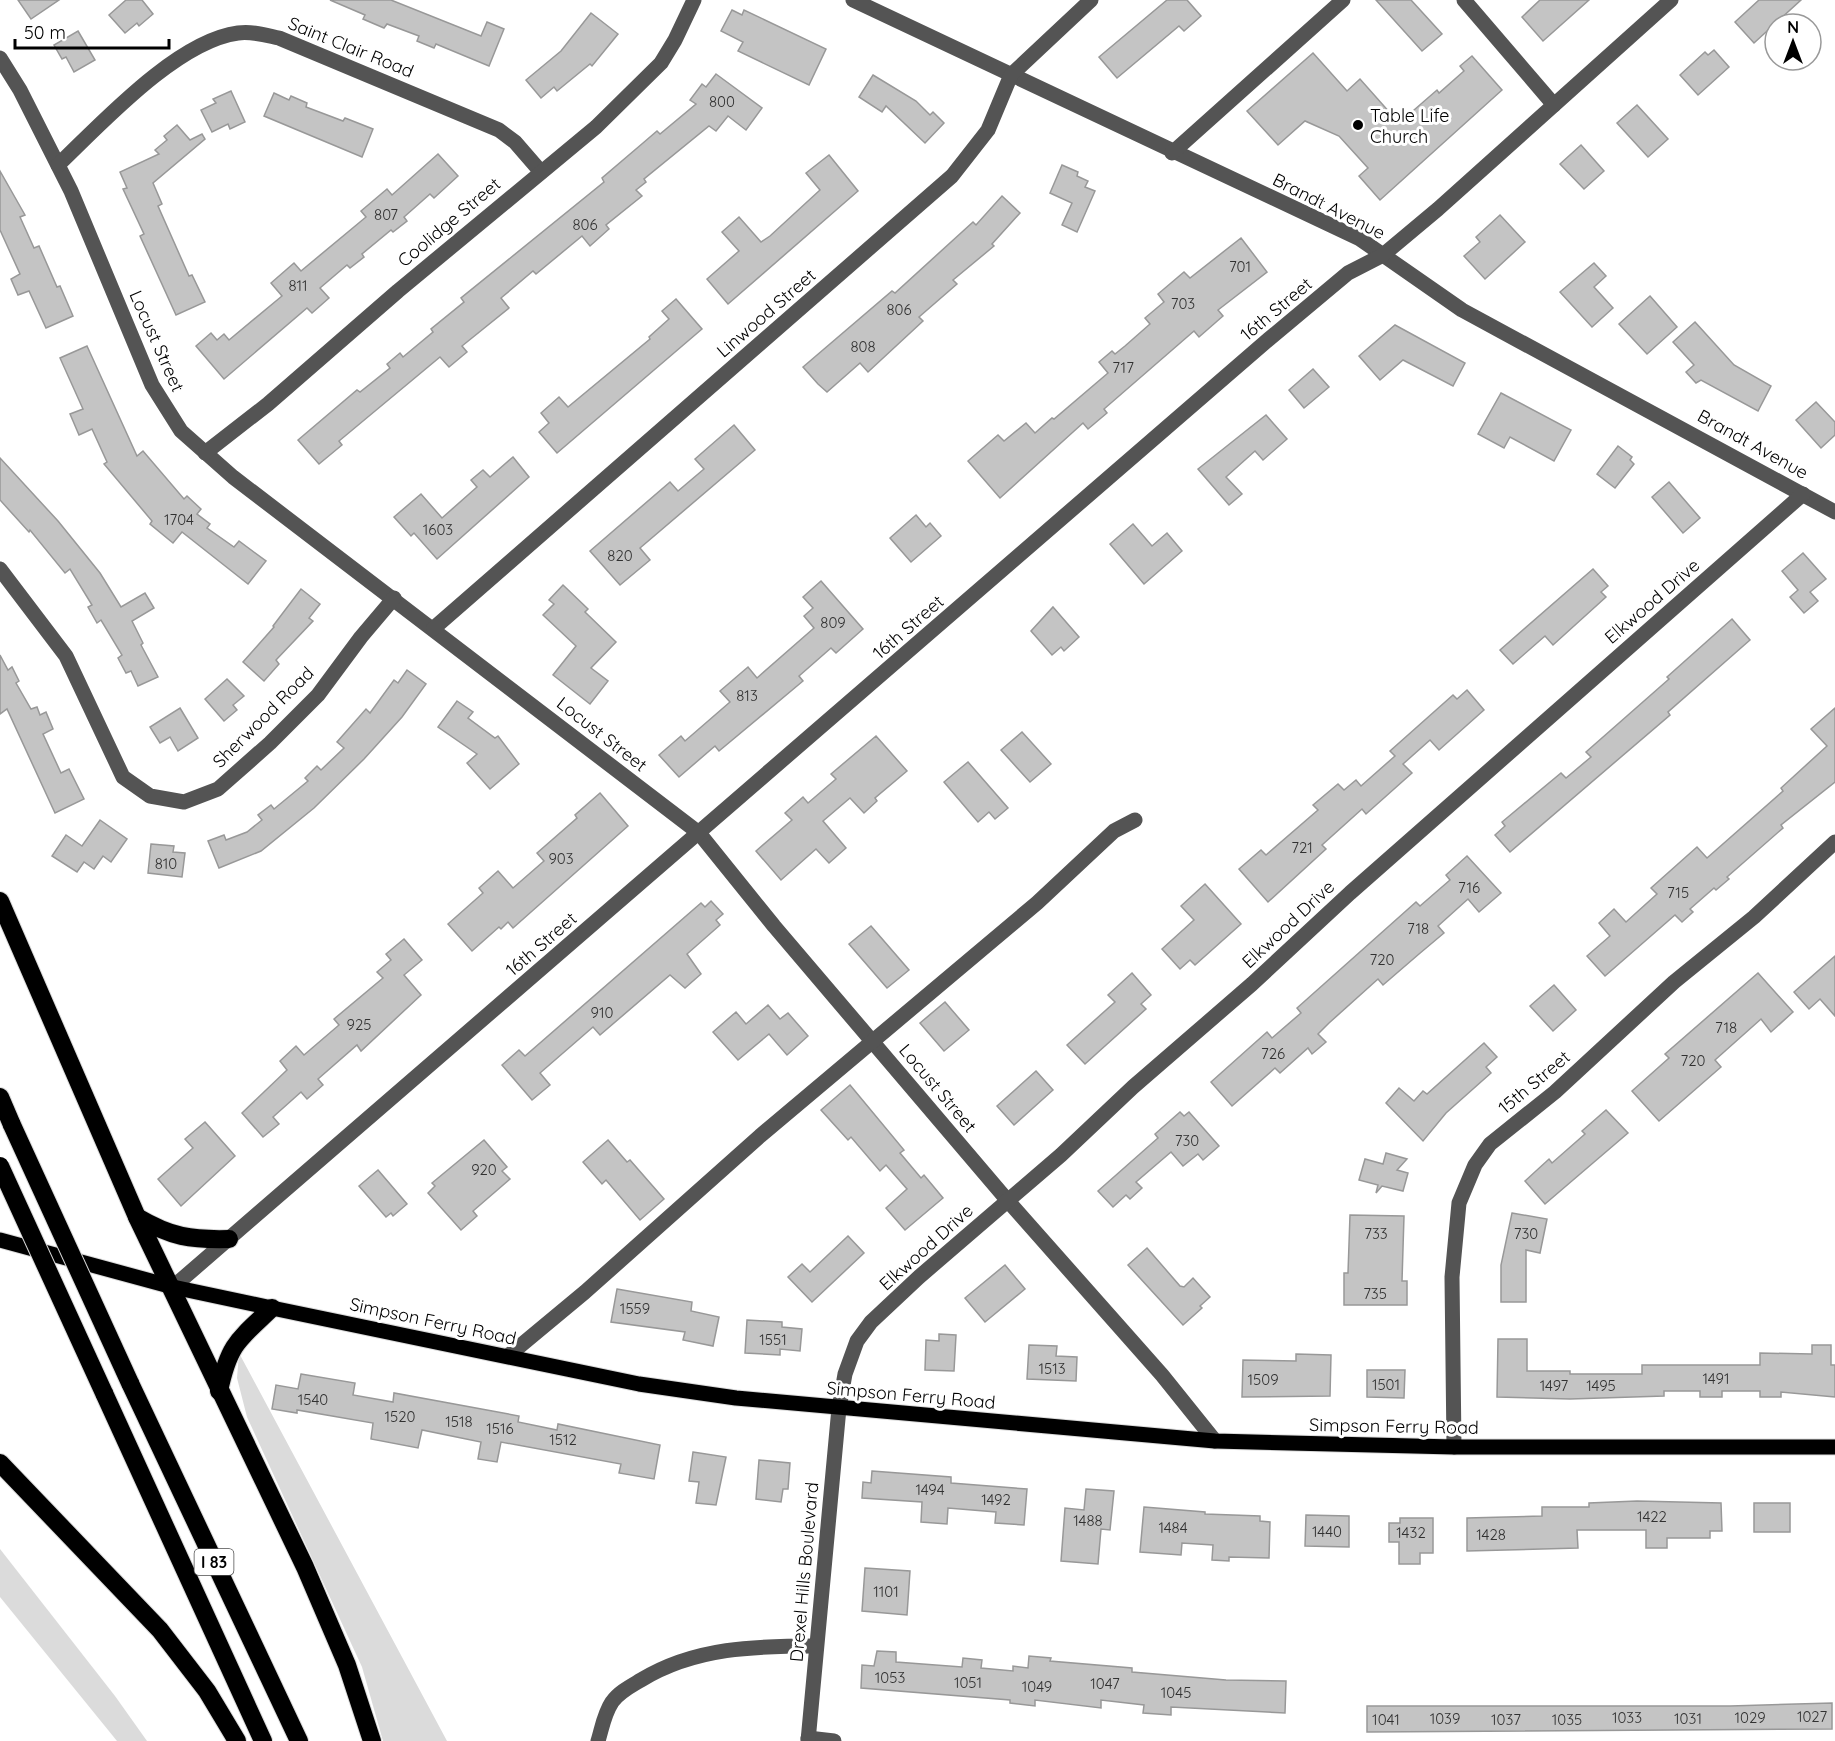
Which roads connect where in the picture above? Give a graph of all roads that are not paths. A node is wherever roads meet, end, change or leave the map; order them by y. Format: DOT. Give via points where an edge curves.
graph roads {
  1 [pos="694,0"];
  2 [pos="853,0"];
  3 [pos="1091,0"];
  4 [pos="1343,0"];
  5 [pos="1464,0"];
  6 [pos="1671,0"];
  7 [pos="0,58"];
  8 [pos="1011,75"];
  9 [pos="1554,105"];
  10 [pos="1172,153"];
  11 [pos="58,165"];
  12 [pos="541,172"];
  13 [pos="1383,255"];
  14 [pos="205,453"];
  15 [pos="1803,494"];
  16 [pos="1835,512"];
  17 [pos="0,569"];
  18 [pos="394,598"];
  19 [pos="434,628"];
  20 [pos="1135,820"];
  21 [pos="699,833"];
  22 [pos="1835,842"];
  23 [pos="0,901"];
  24 [pos="872,1040"];
  25 [pos="0,1097"];
  26 [pos="0,1166"];
  27 [pos="1008,1201"];
  28 [pos="137,1217"];
  29 [pos="0,1239"];
  30 [pos="230,1239"];
  31 [pos="173,1287"];
  32 [pos="272,1308"];
  33 [pos="508,1356"];
  34 [pos="219,1391"];
  35 [pos="838,1408"];
  36 [pos="1215,1441"];
  37 [pos="1454,1447"];
  38 [pos="1835,1447"];
  39 [pos="0,1463"];
  40 [pos="816,1646"];
  41 [pos="808,1740"];
  42 [pos="237,1741"];
  43 [pos="263,1741"];
  44 [pos="299,1741"];
  45 [pos="372,1741"];
  46 [pos="598,1741"];
  47 [pos="834,1741"];
  1 -- 12 [label="street, Coolidge Street" via="661,63 596,127"];
  2 -- 8 [label="street, Brandt Avenue"];
  3 -- 8 [label="street, Linwood Street"];
  4 -- 10 [label="street"];
  5 -- 9 [label="street"];
  6 -- 9 [label="street, 16th Street"];
  7 -- 11 [label="street, Locust Street"];
  8 -- 10 [label="street, Brandt Avenue"];
  8 -- 19 [label="street, Linwood Street" via="988,130 952,176"];
  9 -- 13 [label="street, 16th Street"];
  10 -- 13 [label="street, Brandt Avenue" via="1345,232"];
  11 -- 12 [label="street, Saint Clair Road" via="143,87 189,52 222,37 256,33 279,38 499,130"];
  11 -- 14 [label="street, Locust Street" via="152,385 181,431"];
  12 -- 14 [label="street, Coolidge Street"];
  13 -- 15 [label="street, Brandt Avenue" via="1462,310"];
  13 -- 21 [label="street, 16th Street" via="1348,273 1269,339"];
  14 -- 18 [label="street, Locust Street"];
  15 -- 16 [label="street, Brandt Avenue"];
  15 -- 27 [label="street, Elkwood Drive"];
  17 -- 18 [label="street, Sherwood Road" via="66,656 123,777 150,796 184,802 218,789 270,743 318,695"];
  18 -- 19 [label="street, Locust Street"];
  19 -- 21 [label="street, Locust Street"];
  20 -- 24 [label="street" via="1114,831 1037,903"];
  21 -- 24 [label="street, Locust Street"];
  21 -- 30 [label="street, 16th Street"];
  22 -- 37 [label="street, 15th Street" via="1555,1092 1491,1144 1475,1165 1459,1203 1452,1277"];
  23 -- 28 [label="highway"];
  24 -- 27 [label="street, Locust Street"];
  24 -- 33 [label="street"];
  25 -- 44 [label="highway, I 83, bridge"];
  26 -- 43 [label="highway, I 83, bridge"];
  27 -- 35 [label="street, Elkwood Drive" via="872,1322 857,1341"];
  27 -- 36 [label="street, Locust Street" via="1090,1291"];
  28 -- 30 [label="highway" via="173,1236"];
  28 -- 31 [label="highway"];
  29 -- 31 [label="main road, Simpson Ferry Road"];
  30 -- 31 [label="street, 16th Street"];
  31 -- 32 [label="main road, Simpson Ferry Road"];
  31 -- 34 [label="highway"];
  32 -- 33 [label="main road, Simpson Ferry Road"];
  32 -- 34 [label="highway" via="238,1340 226,1359"];
  33 -- 35 [label="main road, Simpson Ferry Road" via="692,1392"];
  34 -- 45 [label="highway" via="305,1568 347,1665"];
  35 -- 36 [label="main road, Simpson Ferry Road"];
  35 -- 40 [label="street, Drexel Hills Boulevard"];
  36 -- 37 [label="main road, Simpson Ferry Road"];
  37 -- 38 [label="main road, Simpson Ferry Road"];
  39 -- 42 [label="highway" via="160,1630 207,1691"];
  40 -- 41 [label="street, Drexel Hills Boulevard"];
  40 -- 46 [label="street" via="726,1649 650,1675 612,1702"];
  41 -- 47 [label="street"];
}
